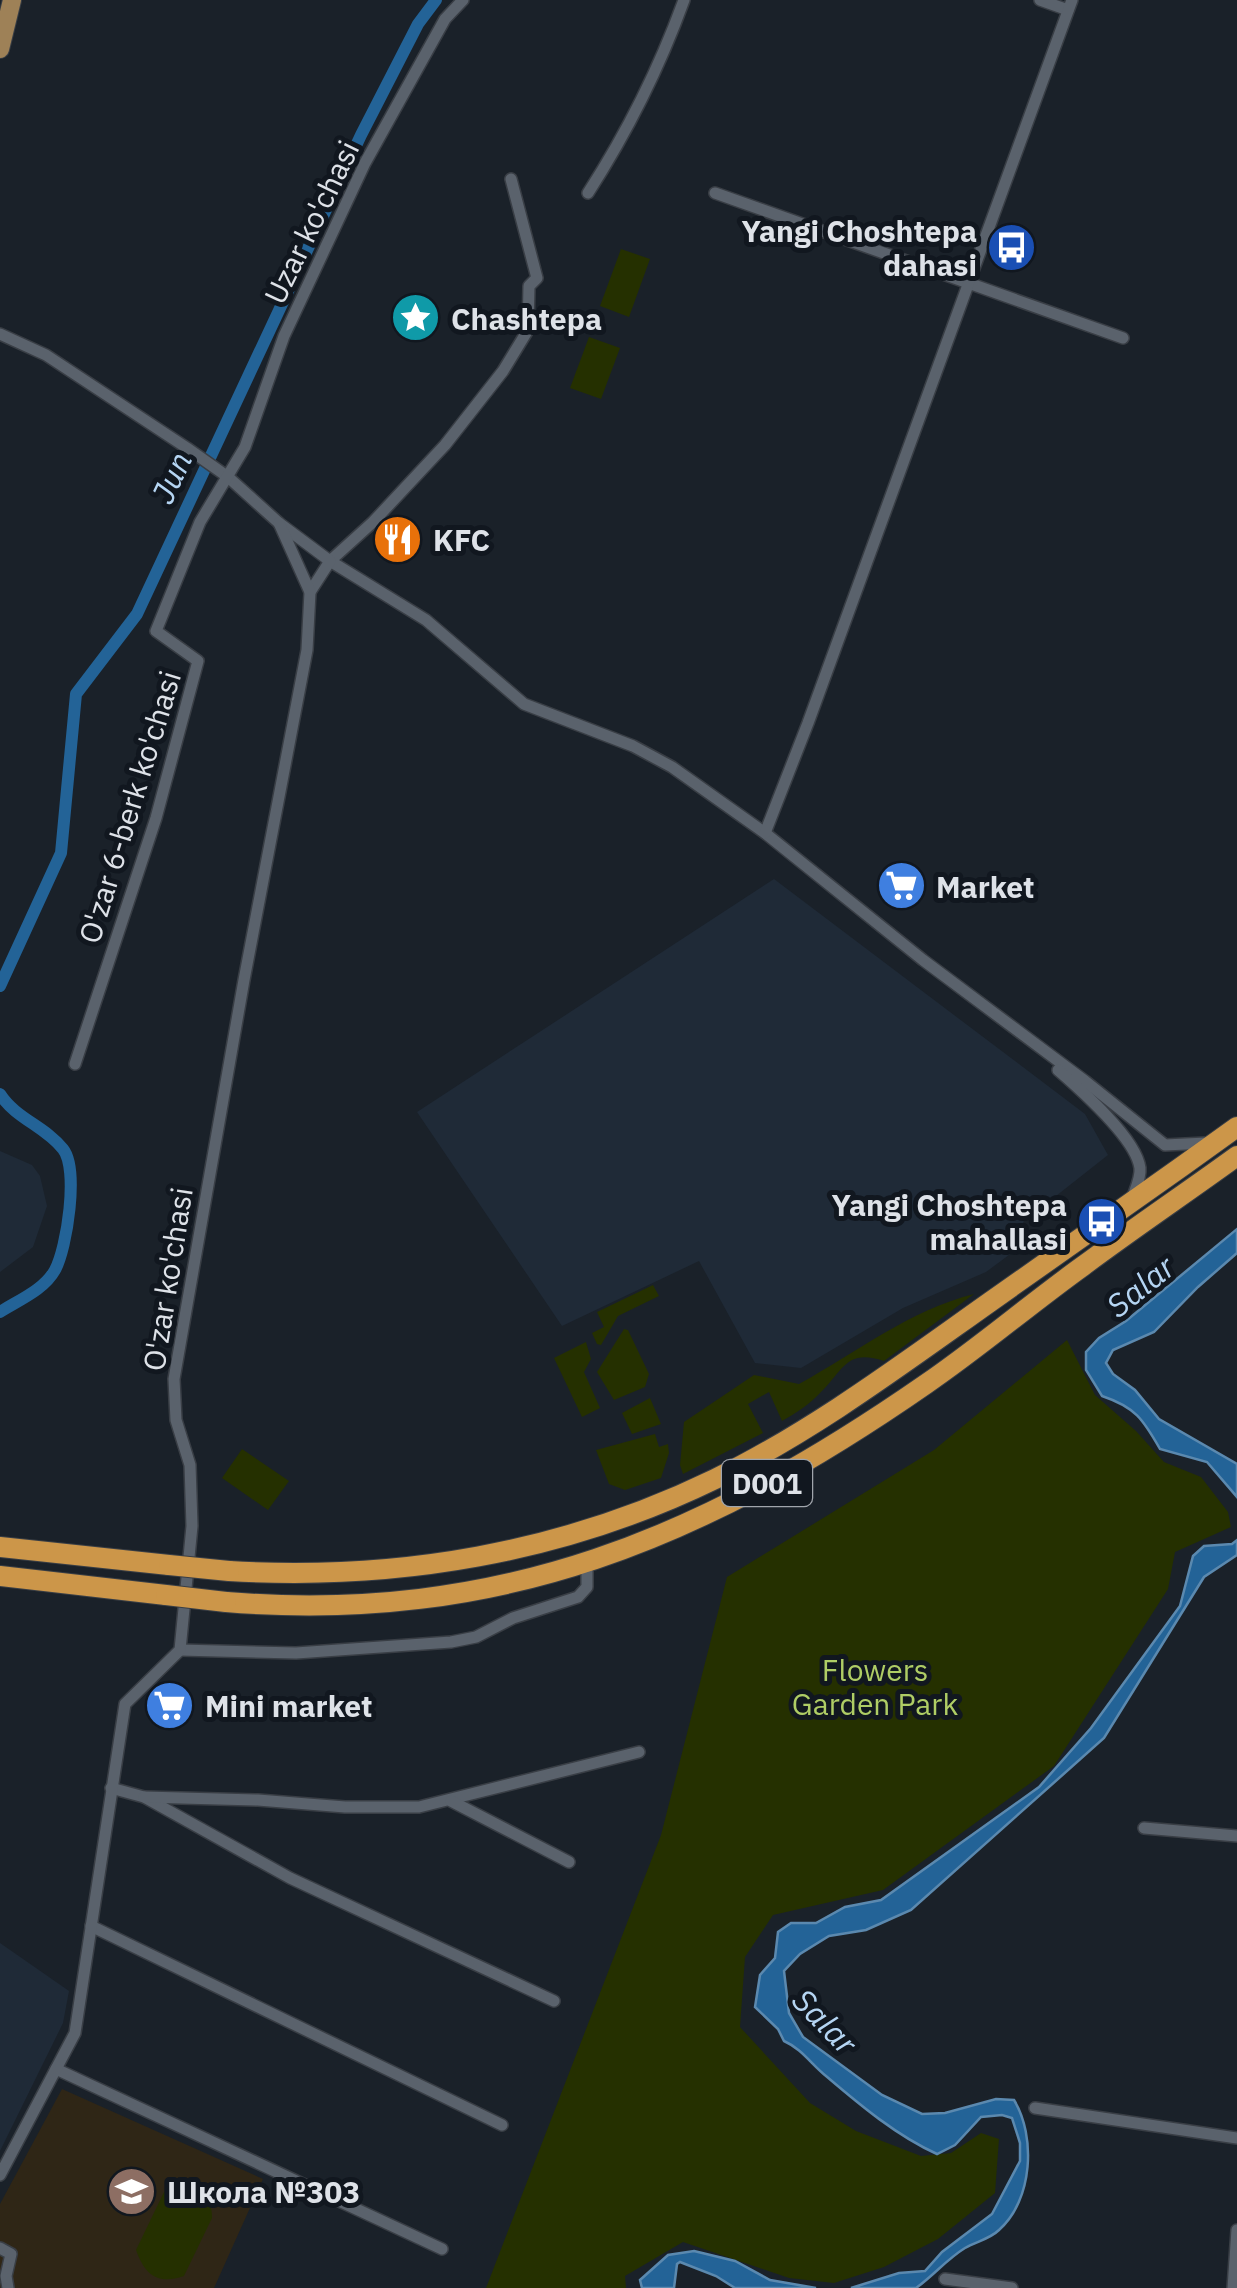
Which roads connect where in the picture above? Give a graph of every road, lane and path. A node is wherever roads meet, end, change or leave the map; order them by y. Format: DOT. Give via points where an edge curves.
graph roads {
  1 [pos="12,0"];
  2 [pos="463,0"];
  3 [pos="684,0"];
  4 [pos="1040,0"];
  5 [pos="1070,5"];
  6 [pos="0,49"];
  7 [pos="511,179"];
  8 [pos="588,193"];
  9 [pos="715,194"];
  10 [pos="969,282"];
  11 [pos="0,334"];
  12 [pos="1123,338"];
  13 [pos="224,474"];
  14 [pos="279,523"];
  15 [pos="330,560"];
  16 [pos="310,592"];
  17 [pos="765,833"];
  18 [pos="1014,1030"];
  19 [pos="75,1064"];
  20 [pos="1237,1126"];
  21 [pos="1215,1142"];
  22 [pos="1233,1159"];
  23 [pos="1131,1200"];
  24 [pos="869,1388"];
  25 [pos="885,1412"];
  26 [pos="0,1548"];
  27 [pos="588,1564"];
  28 [pos="0,1576"];
  29 [pos="180,1650"];
  30 [pos="639,1752"];
  31 [pos="111,1788"];
  32 [pos="144,1798"];
  33 [pos="451,1801"];
  34 [pos="1144,1828"];
  35 [pos="1237,1836"];
  36 [pos="569,1862"];
  37 [pos="91,1926"];
  38 [pos="554,2002"];
  39 [pos="56,2069"];
  40 [pos="1035,2108"];
  41 [pos="502,2125"];
  42 [pos="1237,2138"];
  43 [pos="0,2175"];
  44 [pos="1237,2230"];
  45 [pos="0,2248"];
  46 [pos="442,2249"];
  47 [pos="945,2278"];
  48 [pos="8,2288"];
  49 [pos="1012,2288"];
  50 [pos="1233,2288"];
  1 -- 6 [label="main road"];
  2 -- 13 [label="street, Uzar ko'chasi" via="445,19 366,163 284,336 245,447"];
  3 -- 8 [label="street" via="626,133"];
  4 -- 5 [label="street"];
  5 -- 10 [label="street"];
  7 -- 15 [label="street" via="537,278 529,286 528,330 445,445"];
  9 -- 10 [label="street"];
  10 -- 12 [label="street"];
  10 -- 17 [label="street"];
  11 -- 13 [label="street" via="46,355"];
  13 -- 14 [label="street"];
  13 -- 19 [label="street, O'zar 6-berk ko'chasi" via="156,632 198,661 156,818"];
  14 -- 15 [label="street"];
  14 -- 16 [label="street"];
  15 -- 16 [label="street"];
  15 -- 17 [label="street" via="426,620 524,704 653,755"];
  16 -- 29 [label="street, O'zar ko'chasi" via="307,650 174,1379 176,1420 190,1465"];
  17 -- 18 [label="street"];
  18 -- 21 [label="street" via="1165,1146"];
  18 -- 23 [label="street" via="1118,1131 1140,1169"];
  20 -- 21 [label="highway"];
  21 -- 23 [label="highway, D001"];
  22 -- 25 [label="highway, D001"];
  23 -- 24 [label="highway, D001"];
  24 -- 25 [label="highway"];
  24 -- 26 [label="highway, D001, bridge" via="717,1478 614,1521 463,1561 293,1575"];
  25 -- 27 [label="highway, D001" via="728,1505"];
  27 -- 28 [label="highway, D001, bridge" via="404,1601 282,1606"];
  27 -- 29 [label="street" via="587,1587 578,1597 476,1637 296,1652"];
  29 -- 31 [label="street" via="125,1704"];
  30 -- 33 [label="street"];
  31 -- 32 [label="street"];
  31 -- 37 [label="street"];
  32 -- 33 [label="street" via="388,1808"];
  32 -- 38 [label="street" via="290,1878"];
  33 -- 36 [label="street"];
  34 -- 35 [label="street"];
  37 -- 39 [label="street" via="75,2033"];
  37 -- 41 [label="street"];
  39 -- 43 [label="street"];
  39 -- 46 [label="street"];
  40 -- 42 [label="street"];
  44 -- 50 [label="street"];
  45 -- 48 [label="street" via="11,2254"];
  47 -- 49 [label="street"];
}
